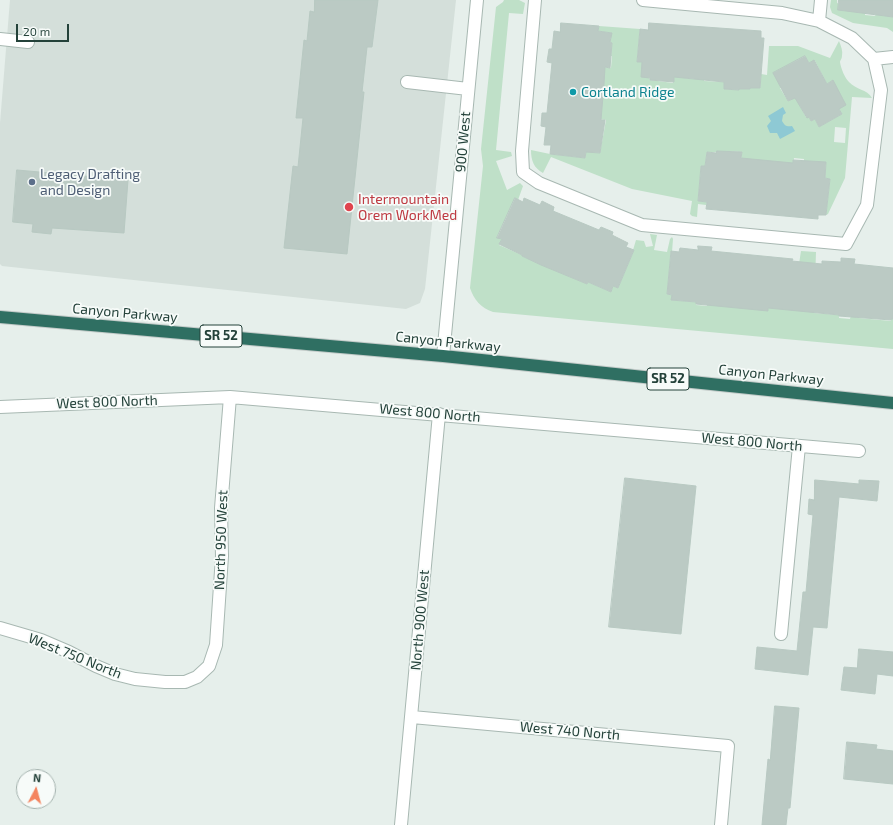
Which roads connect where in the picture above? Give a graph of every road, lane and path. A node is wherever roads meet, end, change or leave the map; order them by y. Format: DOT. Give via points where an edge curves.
graph roads {
  1 [pos="477,0"];
  2 [pos="535,0"];
  3 [pos="643,0"];
  4 [pos="821,0"];
  5 [pos="819,21"];
  6 [pos="0,39"];
  7 [pos="28,42"];
  8 [pos="893,57"];
  9 [pos="874,59"];
  10 [pos="407,82"];
  11 [pos="468,89"];
  12 [pos="0,317"];
  13 [pos="443,356"];
  14 [pos="230,397"];
  15 [pos="893,403"];
  16 [pos="0,406"];
  17 [pos="438,414"];
  18 [pos="799,446"];
  19 [pos="859,451"];
  20 [pos="0,628"];
  21 [pos="781,634"];
  22 [pos="197,677"];
  23 [pos="412,717"];
  24 [pos="401,825"];
  25 [pos="722,825"];
  1 -- 11 [label="street, 900 West"];
  2 -- 9 [label="street" via="522,151 523,172 539,183 642,225 846,244 868,205 881,90"];
  3 -- 5 [label="street" via="782,14"];
  4 -- 5 [label="street"];
  5 -- 9 [label="street" via="852,38"];
  6 -- 7 [label="street"];
  8 -- 9 [label="street"];
  10 -- 11 [label="street"];
  11 -- 13 [label="street, 900 West"];
  12 -- 13 [label="highway, Canyon Parkway / SR 52"];
  13 -- 15 [label="highway, Canyon Parkway / SR 52"];
  14 -- 16 [label="street, West 800 North"];
  14 -- 17 [label="street, West 800 North"];
  14 -- 22 [label="street, North 950 West" via="221,508 222,556 216,645 209,666"];
  17 -- 18 [label="street, West 800 North"];
  17 -- 23 [label="street, North 900 West"];
  18 -- 19 [label="street, West 800 North"];
  18 -- 21 [label="street"];
  20 -- 22 [label="street, West 750 North" via="42,640 115,674 135,679 184,682"];
  23 -- 24 [label="street, North 900 West"];
  23 -- 25 [label="street, West 740 North" via="728,746"];
}
